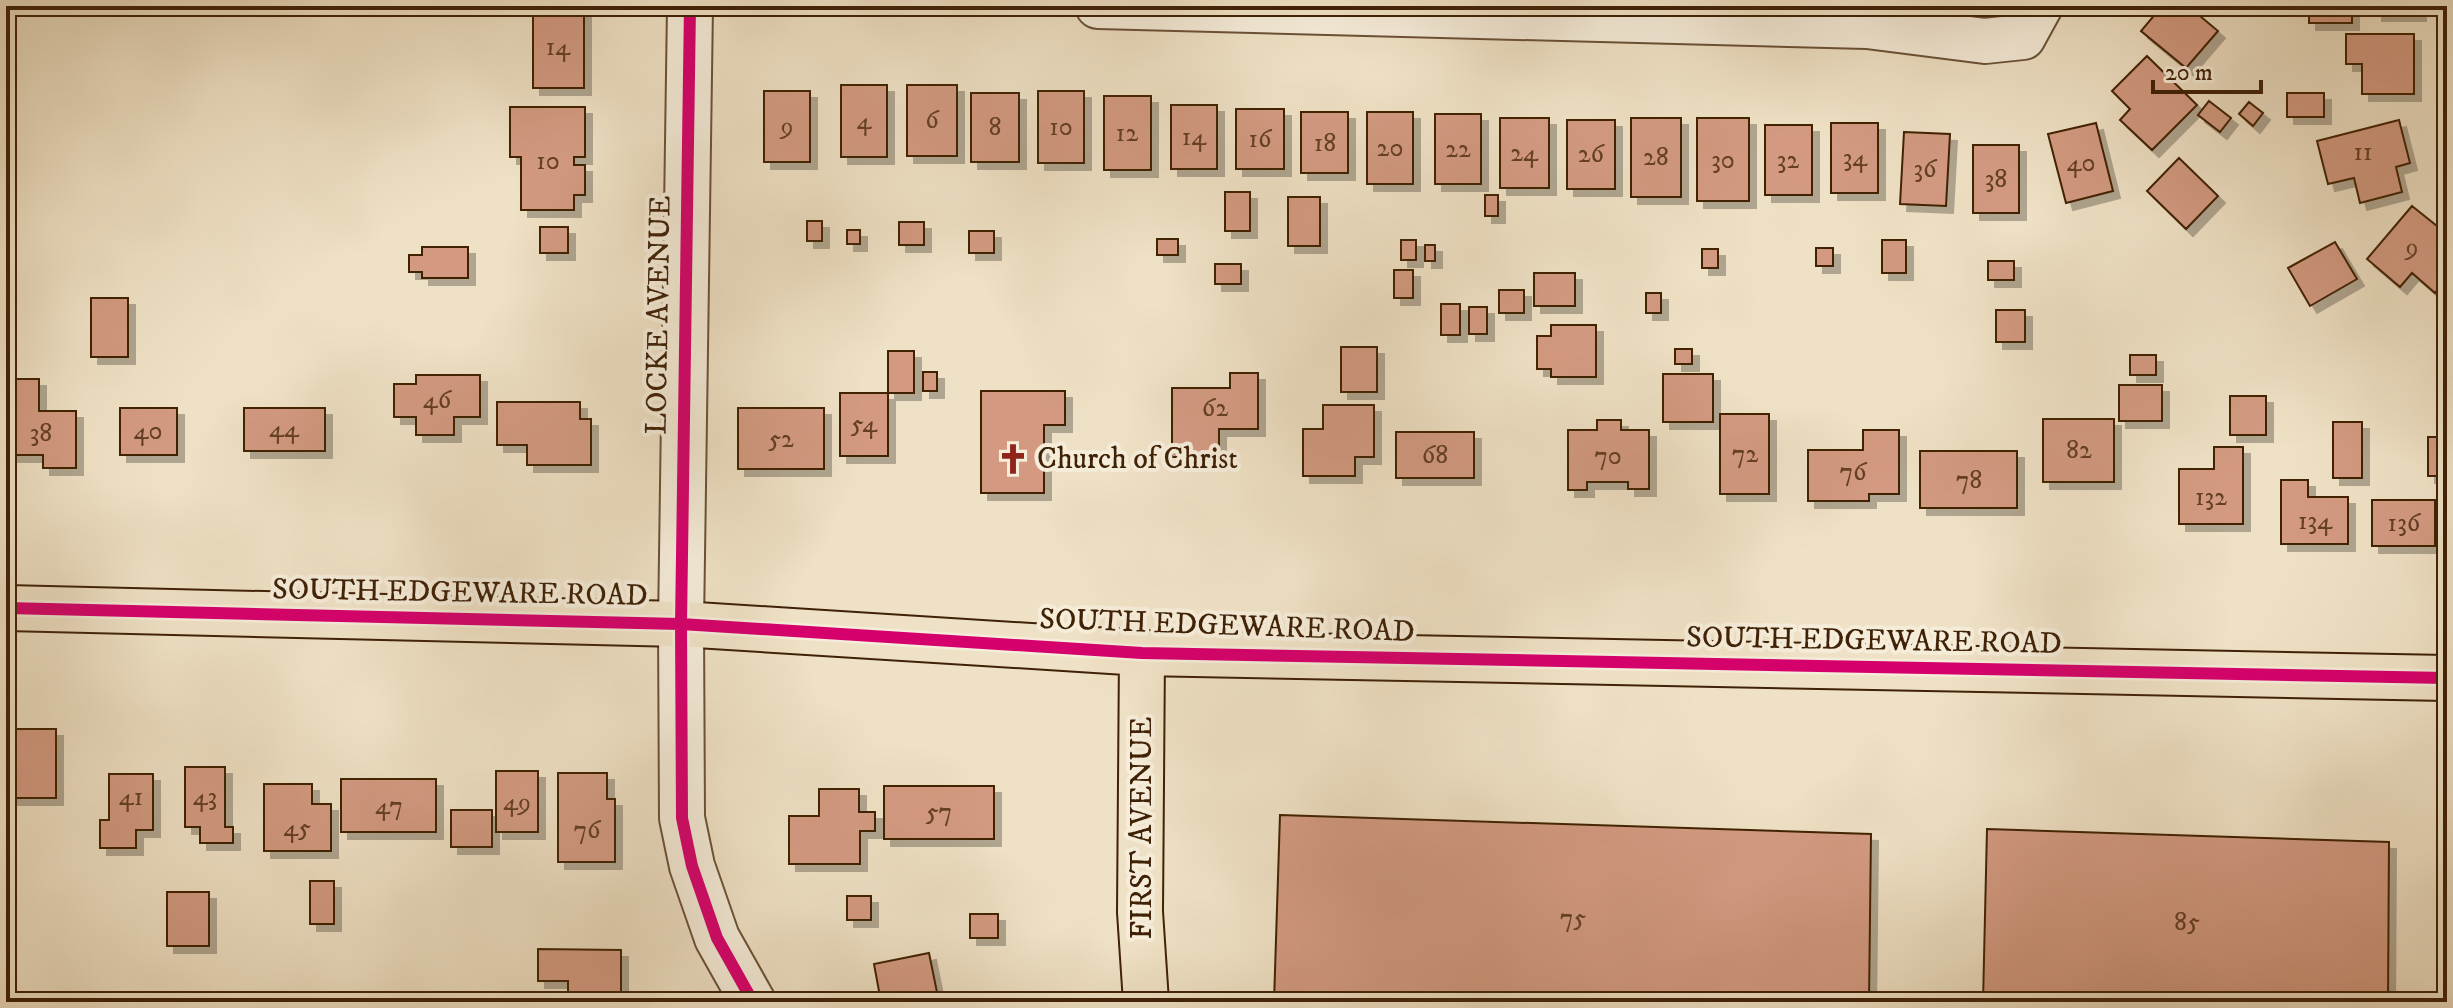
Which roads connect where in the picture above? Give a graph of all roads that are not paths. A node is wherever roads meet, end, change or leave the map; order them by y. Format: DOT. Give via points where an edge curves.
graph roads {
  1 [pos="690,6"];
  2 [pos="1098,6"];
  3 [pos="2040,6"];
  4 [pos="6,608"];
  5 [pos="681,624"];
  6 [pos="1142,653"];
  7 [pos="2447,678"];
  8 [pos="753,1002"];
  9 [pos="1146,1002"];
  1 -- 5 [label="street, LOCKE AVENUE"];
  2 -- 3 [label="street" via="1867,26 1985,41 2023,37"];
  4 -- 5 [label="main road, SOUTH EDGEWARE ROAD"];
  5 -- 6 [label="main road, SOUTH EDGEWARE ROAD"];
  5 -- 8 [label="street, LOCKE AVENUE" via="682,818 717,938"];
  6 -- 7 [label="main road, SOUTH EDGEWARE ROAD"];
  6 -- 9 [label="main road, FIRST AVENUE" via="1140,912"];
}
